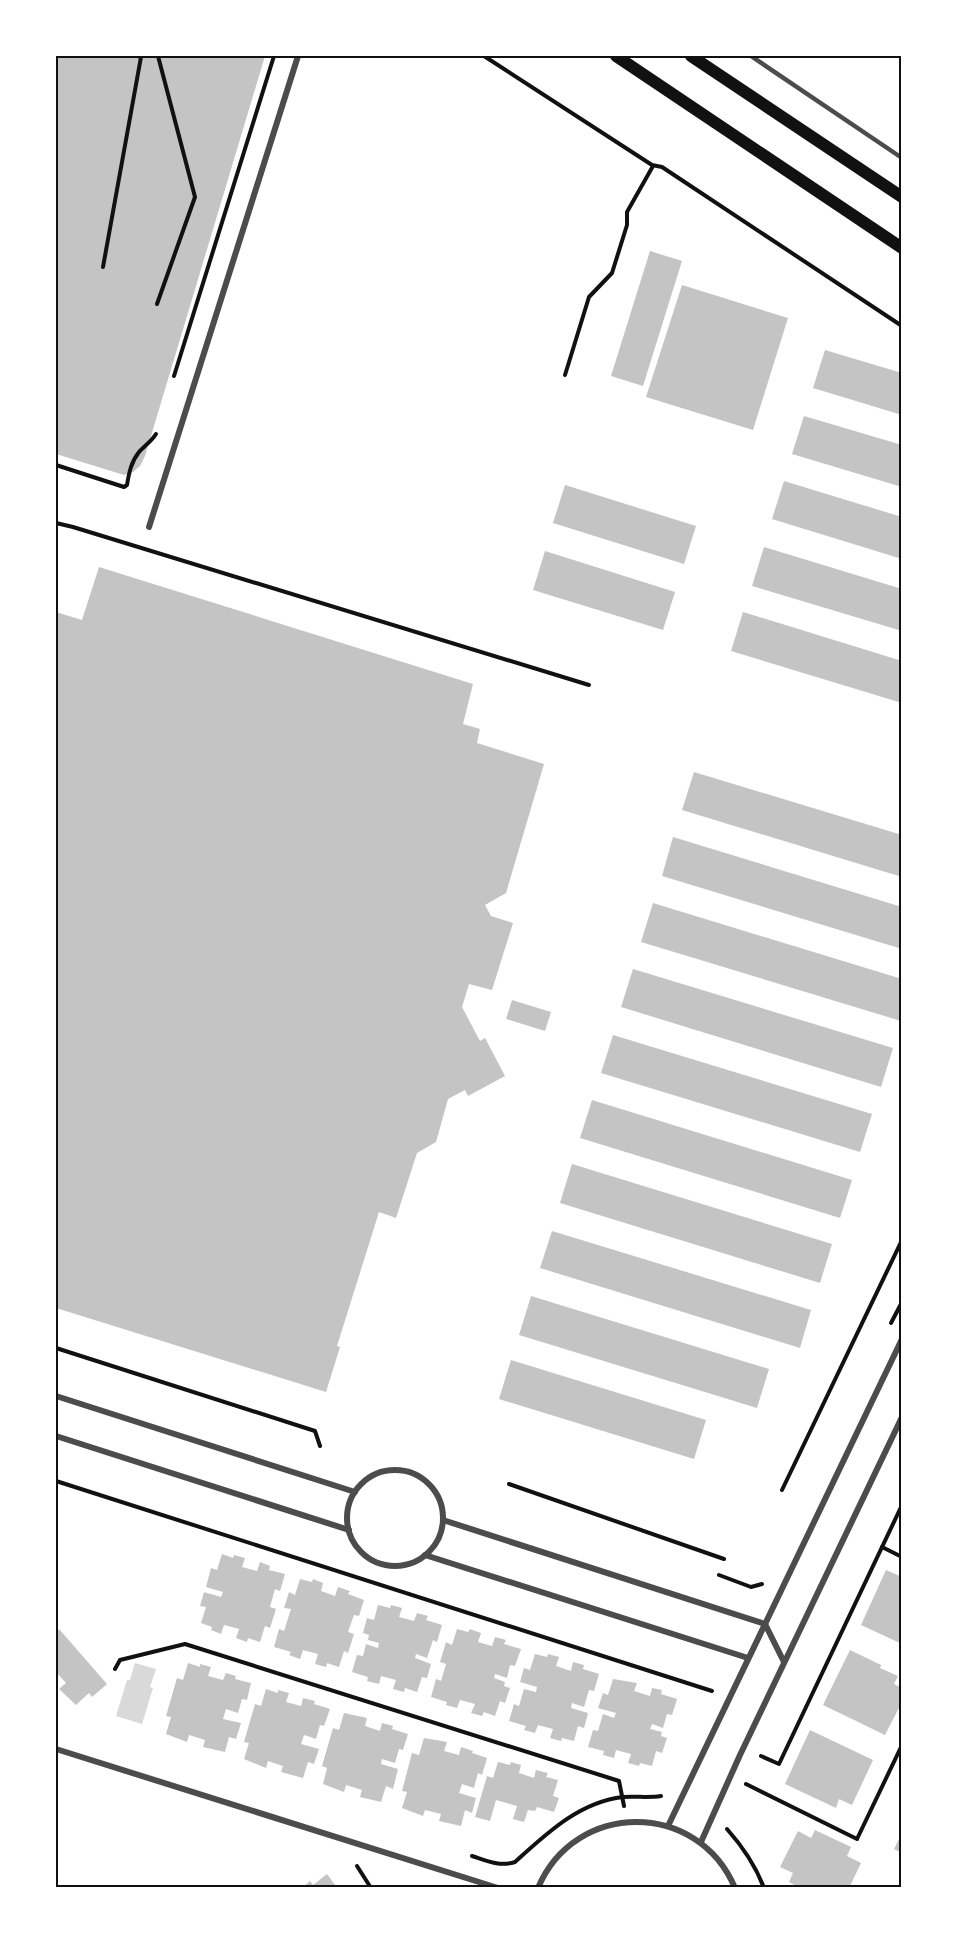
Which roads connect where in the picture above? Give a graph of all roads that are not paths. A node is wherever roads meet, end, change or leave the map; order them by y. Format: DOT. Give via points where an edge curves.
graph roads {
  1 [pos="298,56"];
  2 [pos="616,56"];
  3 [pos="691,56"];
  4 [pos="751,56"];
  5 [pos="902,158"];
  6 [pos="902,197"];
  7 [pos="902,248"];
  8 [pos="148,527"];
  9 [pos="902,1339"];
  10 [pos="56,1396"];
  11 [pos="902,1417"];
  12 [pos="56,1436"];
  13 [pos="355,1492"];
  14 [pos="443,1520"];
  15 [pos="349,1530"];
  16 [pos="425,1555"];
  17 [pos="765,1624"];
  18 [pos="748,1658"];
  19 [pos="784,1662"];
  20 [pos="56,1749"];
  21 [pos="668,1826"];
  22 [pos="701,1842"];
  23 [pos="498,1887"];
  24 [pos="538,1887"];
  25 [pos="735,1887"];
  1 -- 8 [label="street"];
  2 -- 7 [label="main road"];
  3 -- 6 [label="main road"];
  4 -- 5 [label="lane"];
  9 -- 17 [label="street"];
  10 -- 13 [label="street"];
  11 -- 19 [label="street"];
  12 -- 15 [label="street"];
  13 -- 14 [label="street" via="380,1472 413,1473 432,1486"];
  13 -- 15 [label="street" via="347,1517"];
  14 -- 16 [label="street" via="441,1534"];
  14 -- 17 [label="street"];
  15 -- 16 [label="street" via="360,1550 380,1563 404,1565"];
  16 -- 18 [label="street"];
  17 -- 18 [label="street"];
  17 -- 19 [label="street"];
  18 -- 21 [label="street"];
  19 -- 22 [label="street"];
  20 -- 23 [label="street"];
  21 -- 22 [label="street"];
  21 -- 24 [label="street" via="628,1821 579,1838 559,1855"];
  22 -- 25 [label="street" via="717,1857"];
}
